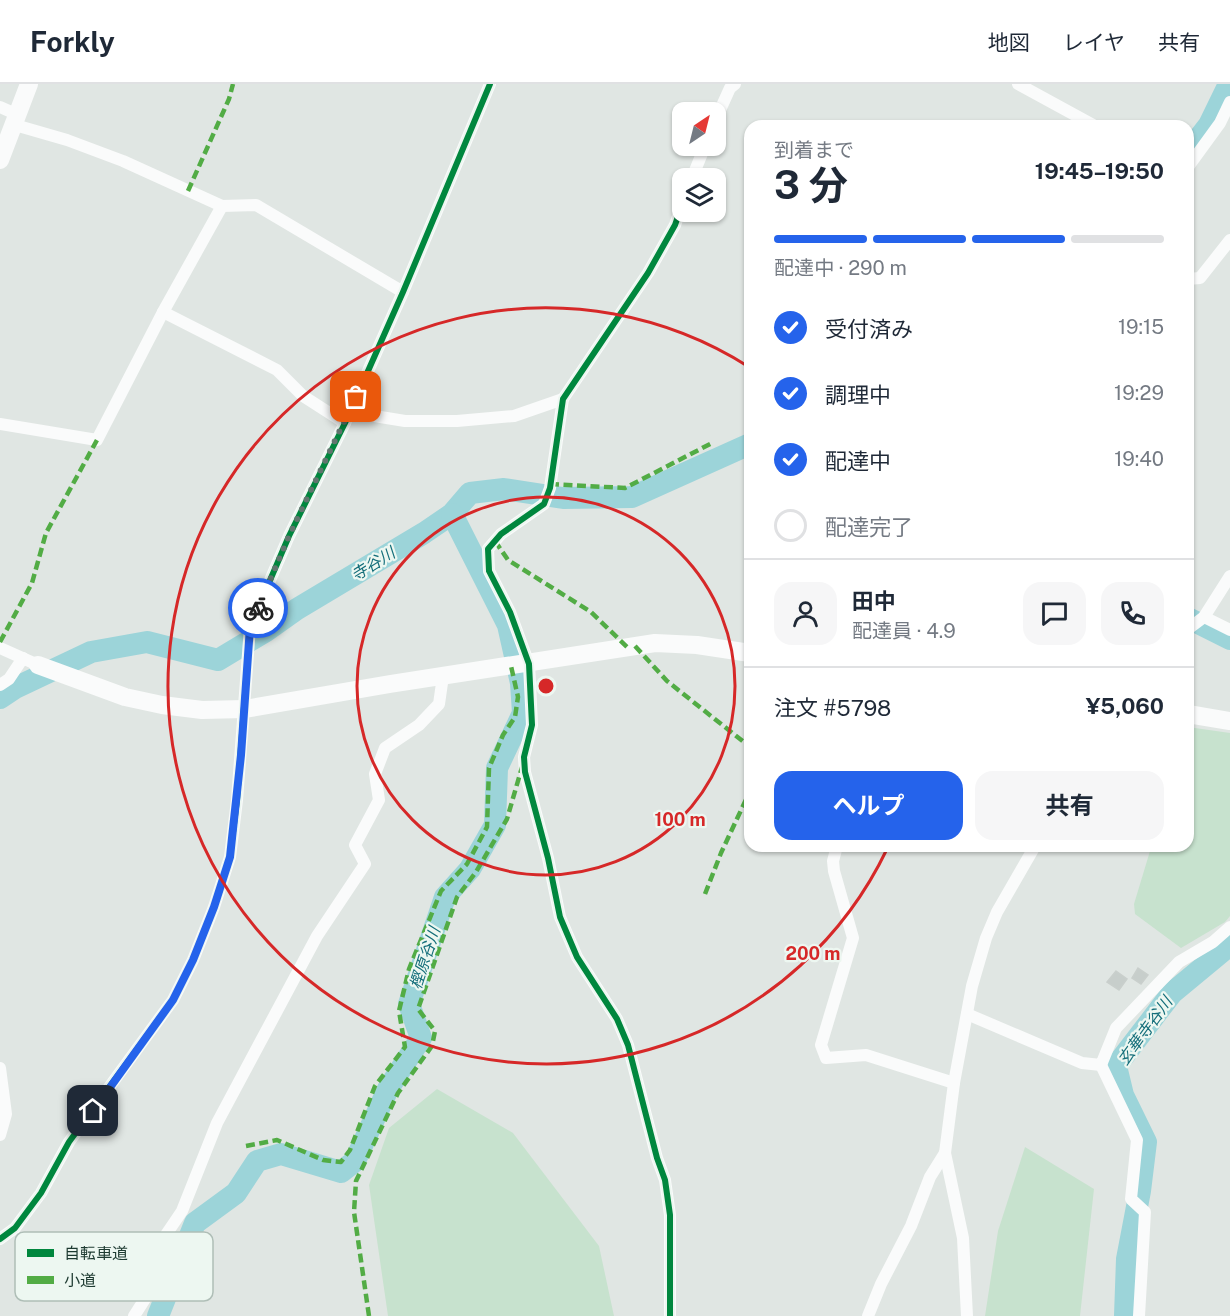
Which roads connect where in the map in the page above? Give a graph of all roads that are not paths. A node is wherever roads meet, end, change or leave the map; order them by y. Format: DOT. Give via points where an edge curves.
graph roads {
  1 [pos="29,84"];
  2 [pos="490,84"];
  3 [pos="1018,84"];
  4 [pos="732,85"];
  5 [pos="724,102"];
  6 [pos="1230,102"];
  7 [pos="0,107"];
  8 [pos="16,120"];
  9 [pos="1084,120"];
  10 [pos="0,159"];
  11 [pos="1194,159"];
  12 [pos="222,206"];
  13 [pos="676,222"];
  14 [pos="1230,240"];
  15 [pos="1194,278"];
  16 [pos="404,292"];
  17 [pos="163,312"];
  18 [pos="563,399"];
  19 [pos="347,417"];
  20 [pos="0,424"];
  21 [pos="1230,576"];
  22 [pos="1204,617"];
  23 [pos="1194,625"];
  24 [pos="1230,630"];
  25 [pos="0,648"];
  26 [pos="744,652"];
  27 [pos="31,661"];
  28 [pos="520,665"];
  29 [pos="443,676"];
  30 [pos="0,685"];
  31 [pos="244,710"];
  32 [pos="1194,715"];
  33 [pos="1230,721"];
  34 [pos="835,852"];
  35 [pos="1032,852"];
  36 [pos="1230,927"];
  37 [pos="967,1014"];
  38 [pos="1101,1065"];
  39 [pos="0,1068"];
  40 [pos="954,1083"];
  41 [pos="0,1135"];
  42 [pos="945,1153"];
  43 [pos="168,1232"];
  44 [pos="0,1239"];
  45 [pos="144,1301"];
  46 [pos="134,1316"];
  47 [pos="670,1316"];
  48 [pos="868,1316"];
  49 [pos="967,1316"];
  50 [pos="1139,1316"];
  1 -- 8 [label="street"];
  2 -- 16 [label="street"];
  3 -- 9 [label="street"];
  4 -- 5 [label="street"];
  6 -- 11 [label="street"];
  7 -- 8 [label="street"];
  8 -- 10 [label="street"];
  8 -- 12 [label="street" via="123,161"];
  12 -- 16 [label="street" via="256,206"];
  12 -- 17 [label="street"];
  13 -- 18 [label="street" via="648,273"];
  14 -- 15 [label="street" via="1200,278"];
  16 -- 19 [label="street"];
  17 -- 19 [label="street" via="278,370 303,396"];
  17 -- 20 [label="street" via="97,440"];
  18 -- 19 [label="street" via="514,416 405,421"];
  18 -- 28 [label="street" via="550,488 544,504 501,534 488,549 489,571 510,612"];
  19 -- 31 [label="street" via="250,627"];
  21 -- 22 [label="street"];
  22 -- 23 [label="street"];
  22 -- 24 [label="street"];
  25 -- 27 [label="street"];
  26 -- 28 [label="street" via="655,643"];
  27 -- 30 [label="street"];
  27 -- 31 [label="street" via="125,696 162,705"];
  28 -- 29 [label="street"];
  28 -- 47 [label="street" via="531,725 525,772 560,917 577,957 617,1019 628,1045 665,1180 670,1215"];
  29 -- 31 [label="street"];
  29 -- 43 [label="street" via="439,704 418,726 385,748 375,774 379,800 355,845 365,864 318,936 217,1123 182,1211"];
  31 -- 44 [label="street" via="230,857 193,960 173,1000 69,1142 41,1192 15,1228"];
  32 -- 33 [label="street"];
  34 -- 40 [label="street" via="834,871 853,938 820,1045 826,1058 866,1055"];
  35 -- 37 [label="street" via="997,912 972,986"];
  36 -- 38 [label="street" via="1214,942 1179,962 1122,1020"];
  37 -- 38 [label="street" via="1075,1060"];
  37 -- 40 [label="street"];
  38 -- 50 [label="street" via="1137,1140 1131,1199 1145,1212"];
  39 -- 41 [label="street" via="6,1114"];
  40 -- 42 [label="street"];
  42 -- 48 [label="street"];
  42 -- 49 [label="street" via="963,1238"];
  45 -- 46 [label="street"];
}
